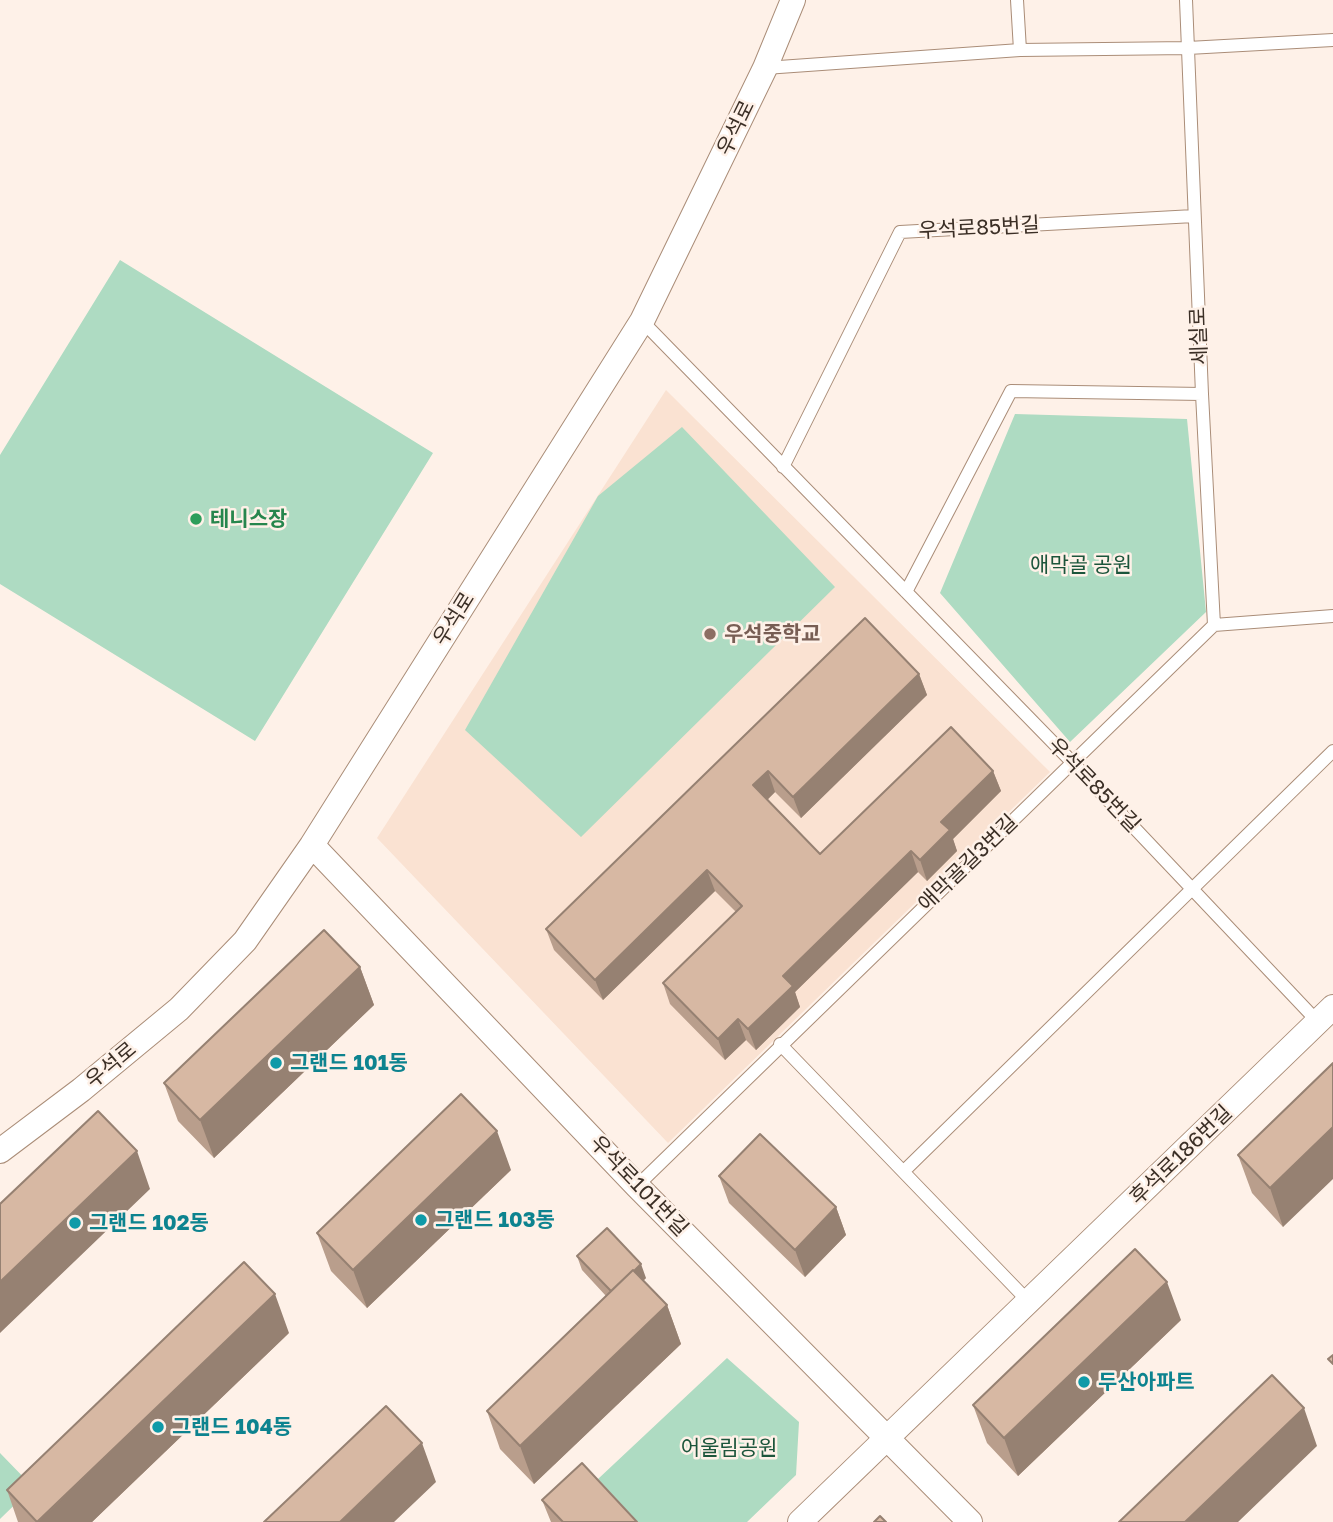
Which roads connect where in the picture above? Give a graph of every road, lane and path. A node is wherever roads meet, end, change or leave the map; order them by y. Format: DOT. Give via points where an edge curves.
graph roads {
  1 [pos="793,0"];
  2 [pos="1017,0"];
  3 [pos="1186,0"];
  4 [pos="1333,40"];
  5 [pos="1188,48"];
  6 [pos="1020,50"];
  7 [pos="765,68"];
  8 [pos="1194,216"];
  9 [pos="642,321"];
  10 [pos="1202,394"];
  11 [pos="783,467"];
  12 [pos="906,592"];
  13 [pos="1333,616"];
  14 [pos="1214,625"];
  15 [pos="1333,751"];
  16 [pos="1072,762"];
  17 [pos="313,845"];
  18 [pos="1194,888"];
  19 [pos="1326,1014"];
  20 [pos="780,1044"];
  21 [pos="0,1151"];
  22 [pos="904,1171"];
  23 [pos="637,1186"];
  24 [pos="1028,1302"];
  25 [pos="888,1437"];
  26 [pos="800,1522"];
  27 [pos="970,1522"];
  1 -- 7 [label="street, 우석로"];
  2 -- 6 [label="lane"];
  3 -- 5 [label="lane, 세실로"];
  4 -- 5 [label="lane"];
  5 -- 6 [label="lane"];
  5 -- 8 [label="lane, 세실로"];
  6 -- 7 [label="lane"];
  7 -- 9 [label="street, 우석로"];
  8 -- 10 [label="lane, 세실로"];
  8 -- 11 [label="lane, 우석로85번길" via="900,232"];
  9 -- 11 [label="lane, 우석로85번길"];
  9 -- 17 [label="street, 우석로"];
  10 -- 12 [label="lane" via="1011,391"];
  10 -- 14 [label="lane, 세실로"];
  11 -- 12 [label="lane, 우석로85번길"];
  12 -- 16 [label="lane, 우석로85번길"];
  13 -- 14 [label="lane"];
  14 -- 16 [label="lane, 애막골길3번길"];
  15 -- 18 [label="lane"];
  16 -- 18 [label="lane, 우석로85번길"];
  16 -- 20 [label="lane, 애막골길3번길"];
  17 -- 21 [label="street, 우석로" via="245,941 179,1009"];
  17 -- 23 [label="street, 우석로101번길"];
  18 -- 19 [label="lane, 우석로85번길"];
  18 -- 22 [label="lane"];
  19 -- 24 [label="street, 후석로186번길"];
  20 -- 22 [label="lane"];
  20 -- 23 [label="lane, 애막골길3번길"];
  22 -- 24 [label="lane"];
  23 -- 25 [label="street, 우석로101번길"];
  24 -- 25 [label="street, 후석로186번길"];
  25 -- 26 [label="street, 후석로186번길"];
  25 -- 27 [label="street, 우석로101번길"];
}
